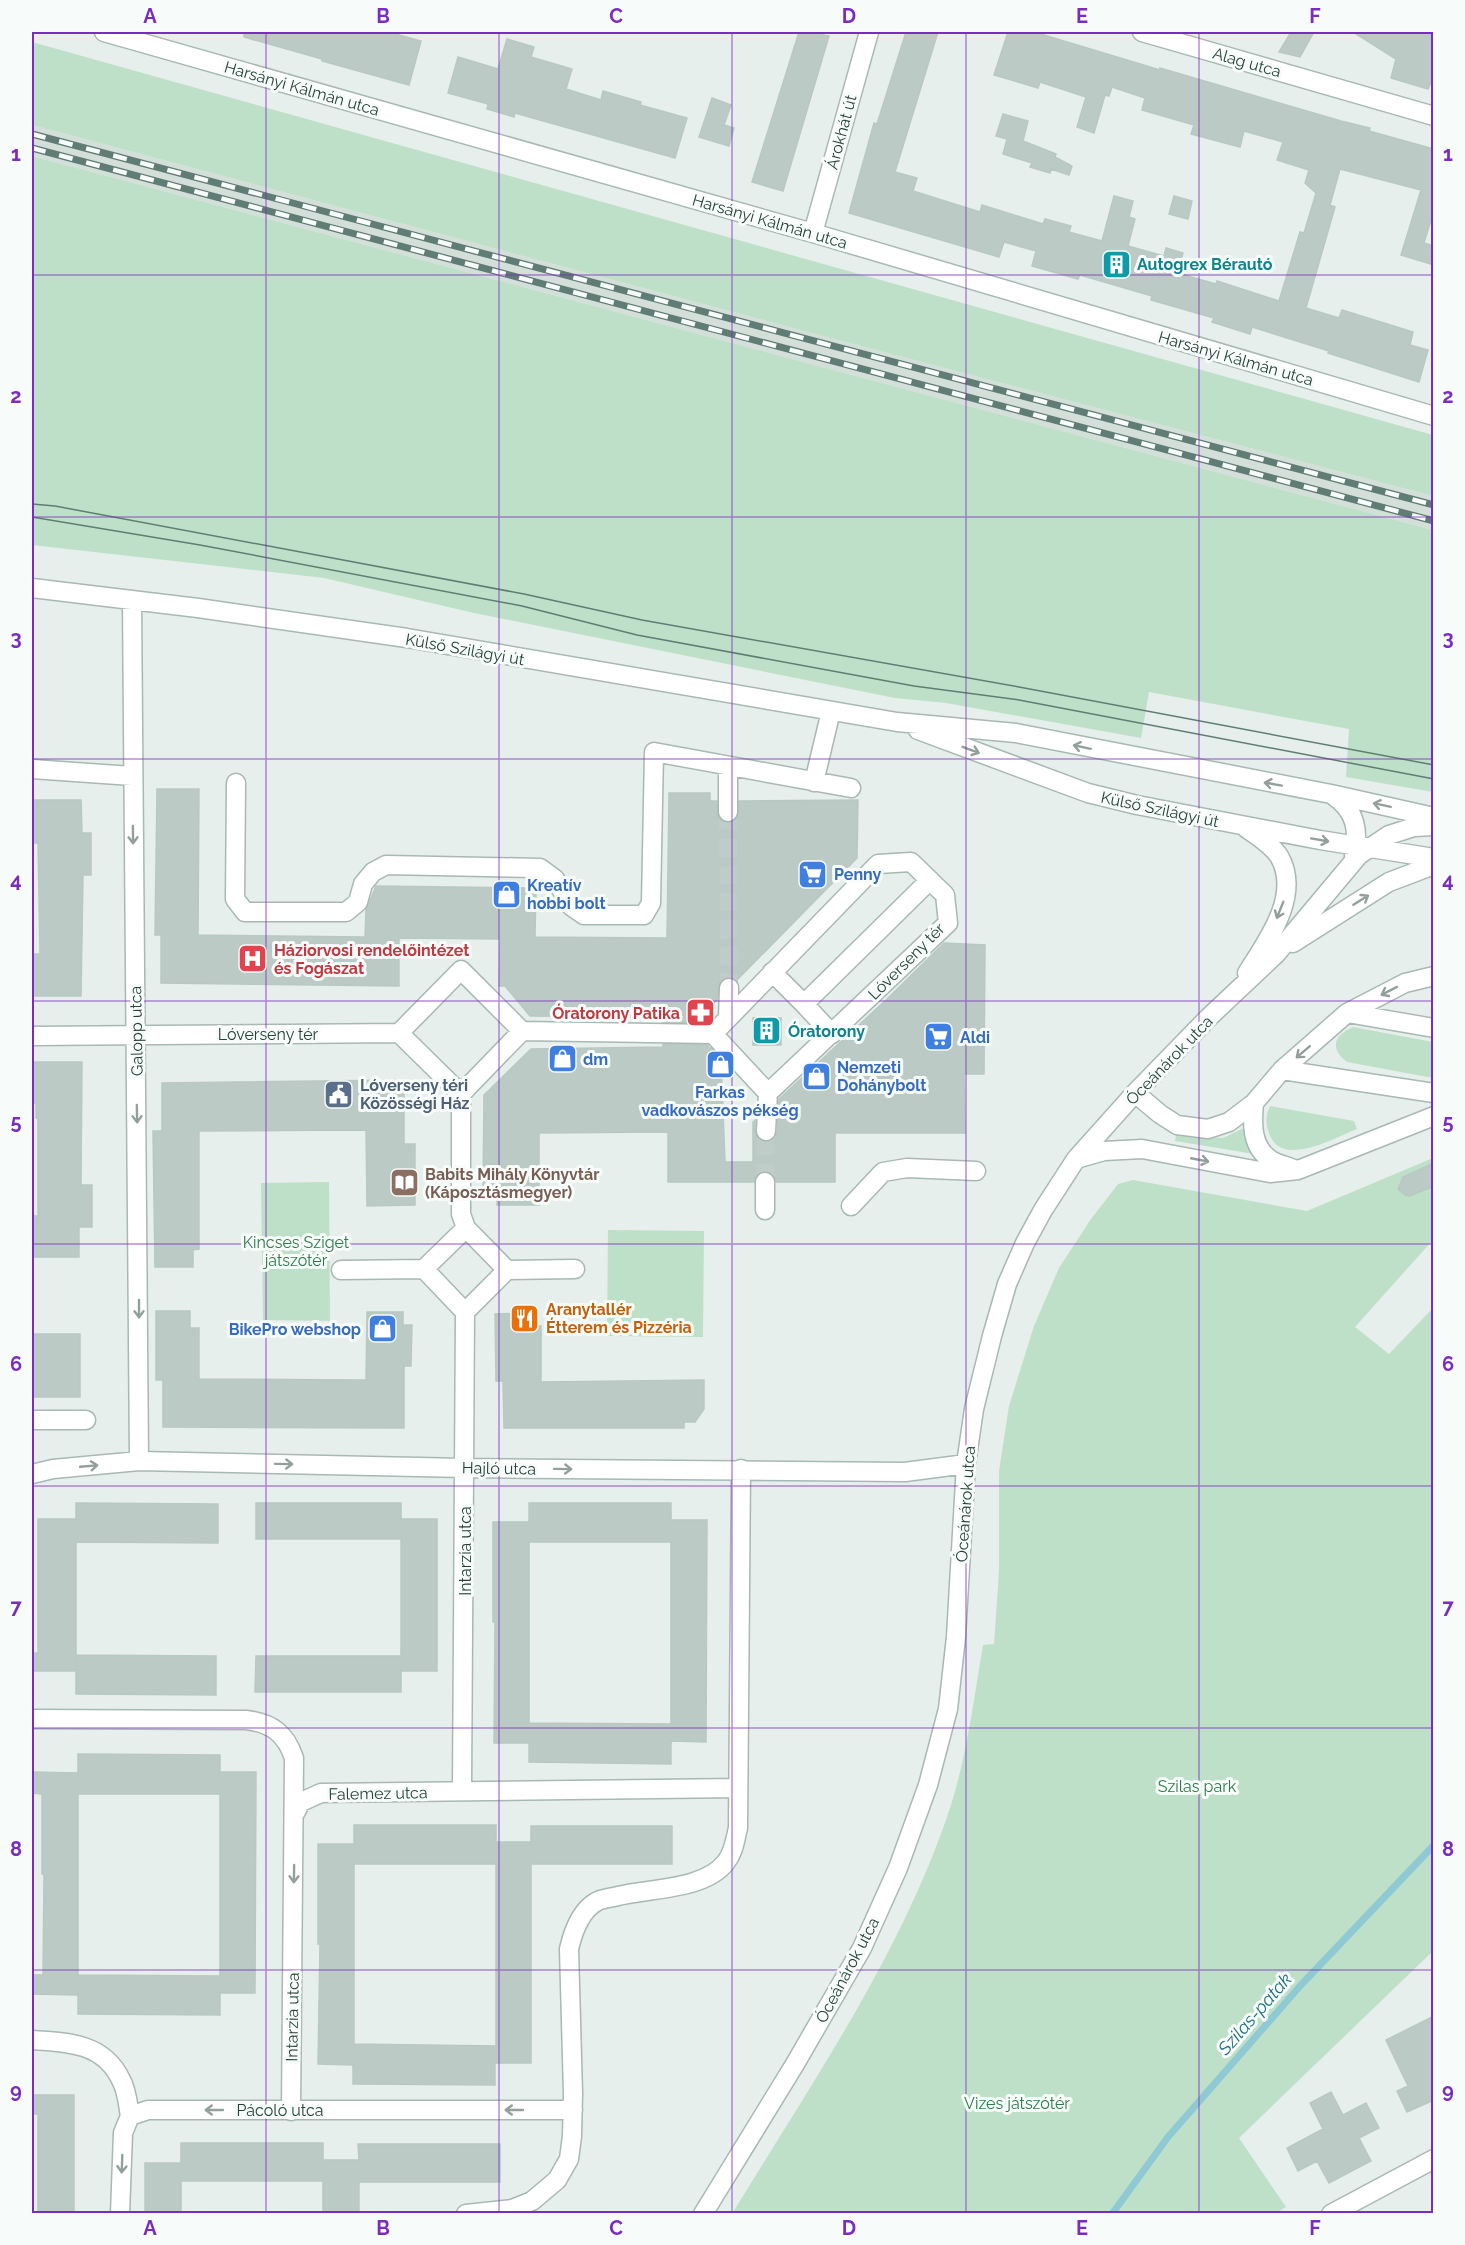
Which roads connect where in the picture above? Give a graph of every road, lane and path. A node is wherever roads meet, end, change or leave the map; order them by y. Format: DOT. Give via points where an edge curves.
graph roads {
  1 [pos="104,32"];
  2 [pos="869,32"];
  3 [pos="1142,32"];
  4 [pos="1434,116"];
  5 [pos="813,233"];
  6 [pos="1434,416"];
  7 [pos="32,588"];
  8 [pos="132,601"];
  9 [pos="831,711"];
  10 [pos="897,722"];
  11 [pos="728,767"];
  12 [pos="32,769"];
  13 [pos="132,776"];
  14 [pos="814,782"];
  15 [pos="236,783"];
  16 [pos="850,788"];
  17 [pos="1330,794"];
  18 [pos="728,812"];
  19 [pos="1434,817"];
  20 [pos="1243,826"];
  21 [pos="1434,826"];
  22 [pos="1363,846"];
  23 [pos="1434,858"];
  24 [pos="1434,865"];
  25 [pos="930,880"];
  26 [pos="1276,954"];
  27 [pos="772,972"];
  28 [pos="1434,976"];
  29 [pos="729,988"];
  30 [pos="1234,994"];
  31 [pos="804,1004"];
  32 [pos="1347,1013"];
  33 [pos="728,1018"];
  34 [pos="1434,1028"];
  35 [pos="522,1031"];
  36 [pos="399,1033"];
  37 [pos="713,1034"];
  38 [pos="832,1034"];
  39 [pos="136,1035"];
  40 [pos="32,1036"];
  41 [pos="1282,1070"];
  42 [pos="768,1093"];
  43 [pos="1136,1093"];
  44 [pos="1434,1093"];
  45 [pos="461,1094"];
  46 [pos="1254,1103"];
  47 [pos="1434,1116"];
  48 [pos="766,1131"];
  49 [pos="1076,1159"];
  50 [pos="1298,1170"];
  51 [pos="976,1171"];
  52 [pos="765,1182"];
  53 [pos="850,1206"];
  54 [pos="765,1210"];
  55 [pos="466,1228"];
  56 [pos="424,1269"];
  57 [pos="575,1269"];
  58 [pos="341,1270"];
  59 [pos="507,1270"];
  60 [pos="465,1312"];
  61 [pos="32,1420"];
  62 [pos="86,1420"];
  63 [pos="139,1461"];
  64 [pos="966,1464"];
  65 [pos="465,1468"];
  66 [pos="741,1469"];
  67 [pos="32,1474"];
  68 [pos="32,1719"];
  69 [pos="738,1788"];
  70 [pos="462,1791"];
  71 [pos="294,1815"];
  72 [pos="32,2040"];
  73 [pos="291,2110"];
  74 [pos="573,2110"];
  75 [pos="130,2116"];
  76 [pos="1434,2159"];
  77 [pos="120,2214"];
  78 [pos="466,2214"];
  79 [pos="703,2214"];
  80 [pos="1331,2214"];
  1 -- 5 [label="street, Harsányi Kálmán utca"];
  2 -- 5 [label="street, Árokhát út"];
  3 -- 4 [label="street, Alag utca"];
  5 -- 6 [label="street, Harsányi Kálmán utca"];
  7 -- 8 [label="street, Külső Szilágyi út"];
  8 -- 9 [label="street, Külső Szilágyi út" via="406,638"];
  8 -- 13 [label="street, Galopp utca"];
  9 -- 10 [label="street, Külső Szilágyi út"];
  9 -- 14 [label="street"];
  17 -- 10 [label="street, Külső Szilágyi út, one-way" via="1016,734"];
  10 -- 20 [label="street, Külső Szilágyi út, one-way" via="1088,793"];
  11 -- 14 [label="street"];
  11 -- 15 [label="street" via="654,752 651,903 644,915 584,915 571,906 555,879 540,868 386,865 373,872 363,885 358,902 346,912 245,912 234,899"];
  11 -- 18 [label="street"];
  12 -- 13 [label="street"];
  13 -- 39 [label="street, Galopp utca, one-way"];
  14 -- 16 [label="street"];
  19 -- 17 [label="street, Külső Szilágyi út, one-way"];
  17 -- 22 [label="street" via="1345,803"];
  20 -- 22 [label="street, Külső Szilágyi út, one-way"];
  20 -- 30 [label="street, one-way" via="1278,854 1286,894 1266,942"];
  21 -- 22 [label="street" via="1414,827"];
  22 -- 23 [label="street, Külső Szilágyi út"];
  22 -- 26 [label="street, Óceánárok utca"];
  26 -- 24 [label="street, one-way" via="1389,882"];
  25 -- 27 [label="street, Lóverseny tér" via="911,862 878,864"];
  25 -- 31 [label="street"];
  25 -- 38 [label="street, Lóverseny tér" via="945,896 948,923"];
  26 -- 30 [label="street, Óceánárok utca"];
  27 -- 31 [label="street"];
  27 -- 33 [label="street, Lóverseny tér"];
  28 -- 32 [label="street, one-way" via="1405,983"];
  29 -- 33 [label="street"];
  30 -- 43 [label="street, Óceánárok utca"];
  31 -- 38 [label="street"];
  32 -- 34 [label="street"];
  32 -- 41 [label="street, one-way"];
  33 -- 37 [label="street, Lóverseny tér"];
  35 -- 36 [label="street" via="461,970"];
  35 -- 37 [label="street"];
  35 -- 45 [label="street"];
  36 -- 39 [label="street, Lóverseny tér"];
  36 -- 45 [label="street"];
  37 -- 42 [label="street"];
  38 -- 42 [label="street, Lóverseny tér"];
  39 -- 40 [label="street, Lóverseny tér"];
  39 -- 63 [label="street, Galopp utca, one-way"];
  41 -- 44 [label="street"];
  41 -- 46 [label="street"];
  42 -- 48 [label="street"];
  43 -- 46 [label="street" via="1160,1114 1185,1127 1208,1129 1229,1122"];
  43 -- 49 [label="street, Óceánárok utca"];
  45 -- 55 [label="street" via="461,1214"];
  46 -- 50 [label="street" via="1252,1125 1256,1143 1270,1160"];
  47 -- 50 [label="street"];
  49 -- 50 [label="street, one-way" via="1104,1151 1142,1149 1270,1173"];
  49 -- 64 [label="street, Óceánárok utca" via="1043,1210 1007,1284 974,1409"];
  51 -- 53 [label="street" via="908,1168 883,1172"];
  52 -- 54 [label="street"];
  55 -- 56 [label="street"];
  55 -- 59 [label="street"];
  56 -- 58 [label="street"];
  56 -- 60 [label="street"];
  57 -- 59 [label="street"];
  59 -- 60 [label="street"];
  60 -- 65 [label="street, Intarzia utca"];
  61 -- 62 [label="street"];
  63 -- 65 [label="street, Hajló utca, one-way"];
  67 -- 63 [label="street, Hajló utca, one-way"];
  64 -- 66 [label="street, Hajló utca" via="905,1472"];
  64 -- 79 [label="street, Óceánárok utca" via="948,1709 928,1785 898,1868 862,1948"];
  65 -- 66 [label="street, Hajló utca, one-way"];
  65 -- 70 [label="street, Intarzia utca"];
  66 -- 69 [label="street"];
  68 -- 71 [label="street" via="255,1721 276,1729 289,1742 294,1758"];
  69 -- 70 [label="street, Falemez utca"];
  69 -- 74 [label="street" via="738,1828 725,1864 692,1884 596,1902 572,1934 569,1949"];
  70 -- 71 [label="street, Falemez utca" via="321,1793 301,1802"];
  71 -- 73 [label="street, Intarzia utca, one-way"];
  72 -- 75 [label="street" via="75,2043 104,2056 122,2080"];
  74 -- 73 [label="street, Pácoló utca, one-way"];
  73 -- 75 [label="street, Pácoló utca, one-way" via="148,2110"];
  74 -- 78 [label="street" via="569,2159 545,2193 512,2209"];
  75 -- 77 [label="street, one-way" via="123,2133"];
  76 -- 80 [label="street"];
}
